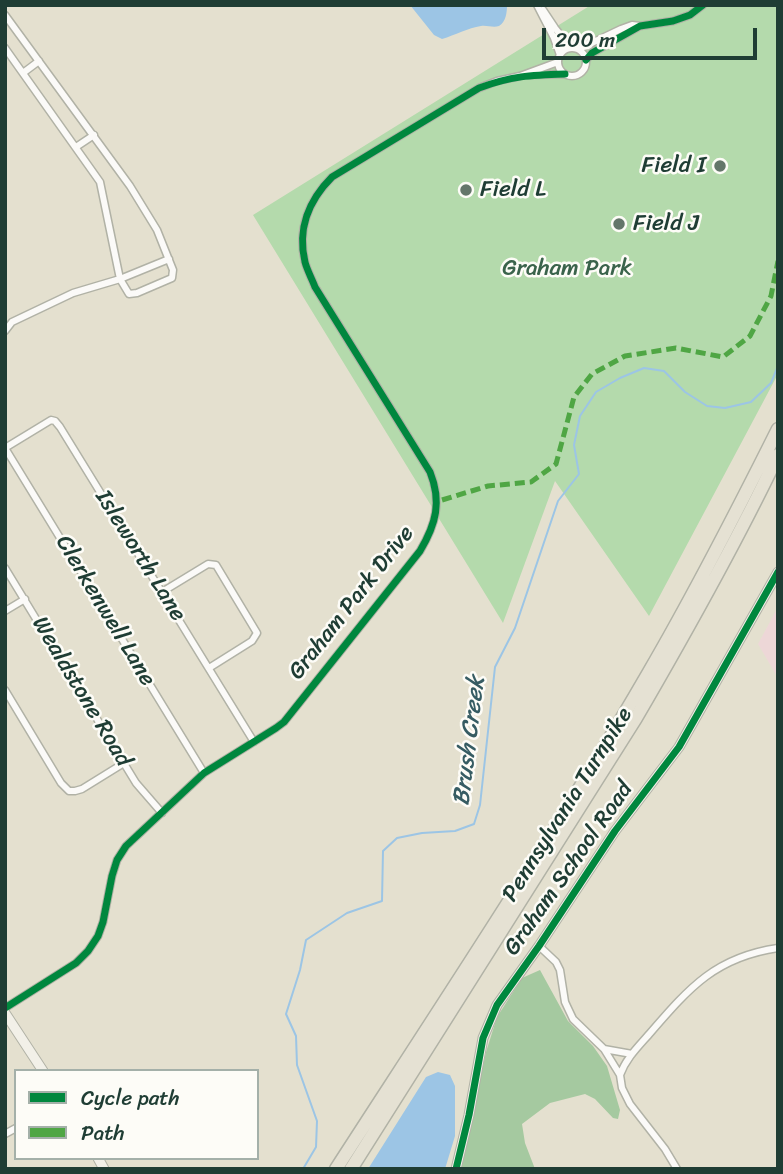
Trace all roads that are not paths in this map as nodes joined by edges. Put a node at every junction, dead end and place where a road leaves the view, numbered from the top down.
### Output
1 (538, 5) edge
2 (704, 5) edge
3 (5, 15) edge
4 (640, 26) junction
5 (5, 48) edge
6 (575, 48) junction
7 (559, 59) junction
8 (586, 60) junction
9 (39, 61) junction
10 (23, 73) junction
11 (565, 74) junction
12 (520, 76) junction
13 (93, 135) junction
14 (76, 147) junction
15 (169, 259) junction
16 (120, 279) junction
17 (9, 323) edge
18 (5, 331) edge
19 (778, 429) edge
20 (5, 448) edge
21 (778, 455) edge
22 (5, 568) edge
23 (778, 572) edge
24 (162, 592) junction
25 (25, 599) junction
26 (5, 611) edge
27 (209, 668) junction
28 (5, 690) edge
29 (254, 742) junction
30 (124, 763) junction
31 (204, 773) junction
32 (162, 813) junction
33 (539, 946) junction
34 (778, 948) edge
35 (5, 1010) edge
36 (604, 1049) junction
37 (632, 1054) junction
38 (42, 1069) edge
39 (620, 1076) junction
40 (336, 1169) edge
41 (351, 1169) edge
42 (456, 1169) edge
43 (677, 1169) edge

1 - 6 street
1 - 7 street
2 - 4 street, Graham Park Drive
3 - 9 street
4 - 6 street, Graham Park Drive
4 - 8 street, Graham Park Drive
5 - 10 street
6 - 7 street, Graham Park Drive
6 - 8 street
7 - 11 street
7 - 12 street, Graham Park Drive
8 - 11 street, Graham Park Drive
9 - 10 street
9 - 13 street
10 - 14 street
11 - 12 street, Graham Park Drive
12 - 29 street, Graham Park Drive
13 - 14 street
13 - 15 street
14 - 16 street
15 - 16 street
15 - 16 street
16 - 17 street
17 - 18 street
19 - 40 highway, Pennsylvania Turnpike
20 - 24 street, Isleworth Lane
20 - 31 street, Clerkenwell Lane
21 - 41 highway, Pennsylvania Turnpike
22 - 25 street, Wealdstone Road
23 - 33 street, Graham School Road
24 - 27 street, Isleworth Lane
24 - 27 street
25 - 26 street
25 - 30 street, Wealdstone Road
27 - 29 street, Isleworth Lane
28 - 30 street
29 - 31 street, Graham Park Drive
30 - 32 street, Wealdstone Road
31 - 32 street, Graham Park Drive
32 - 35 street, Graham Park Drive
33 - 36 street
33 - 42 street, Graham School Road
34 - 37 street
35 - 38 street
36 - 37 street
36 - 39 street
37 - 39 street
39 - 43 street

